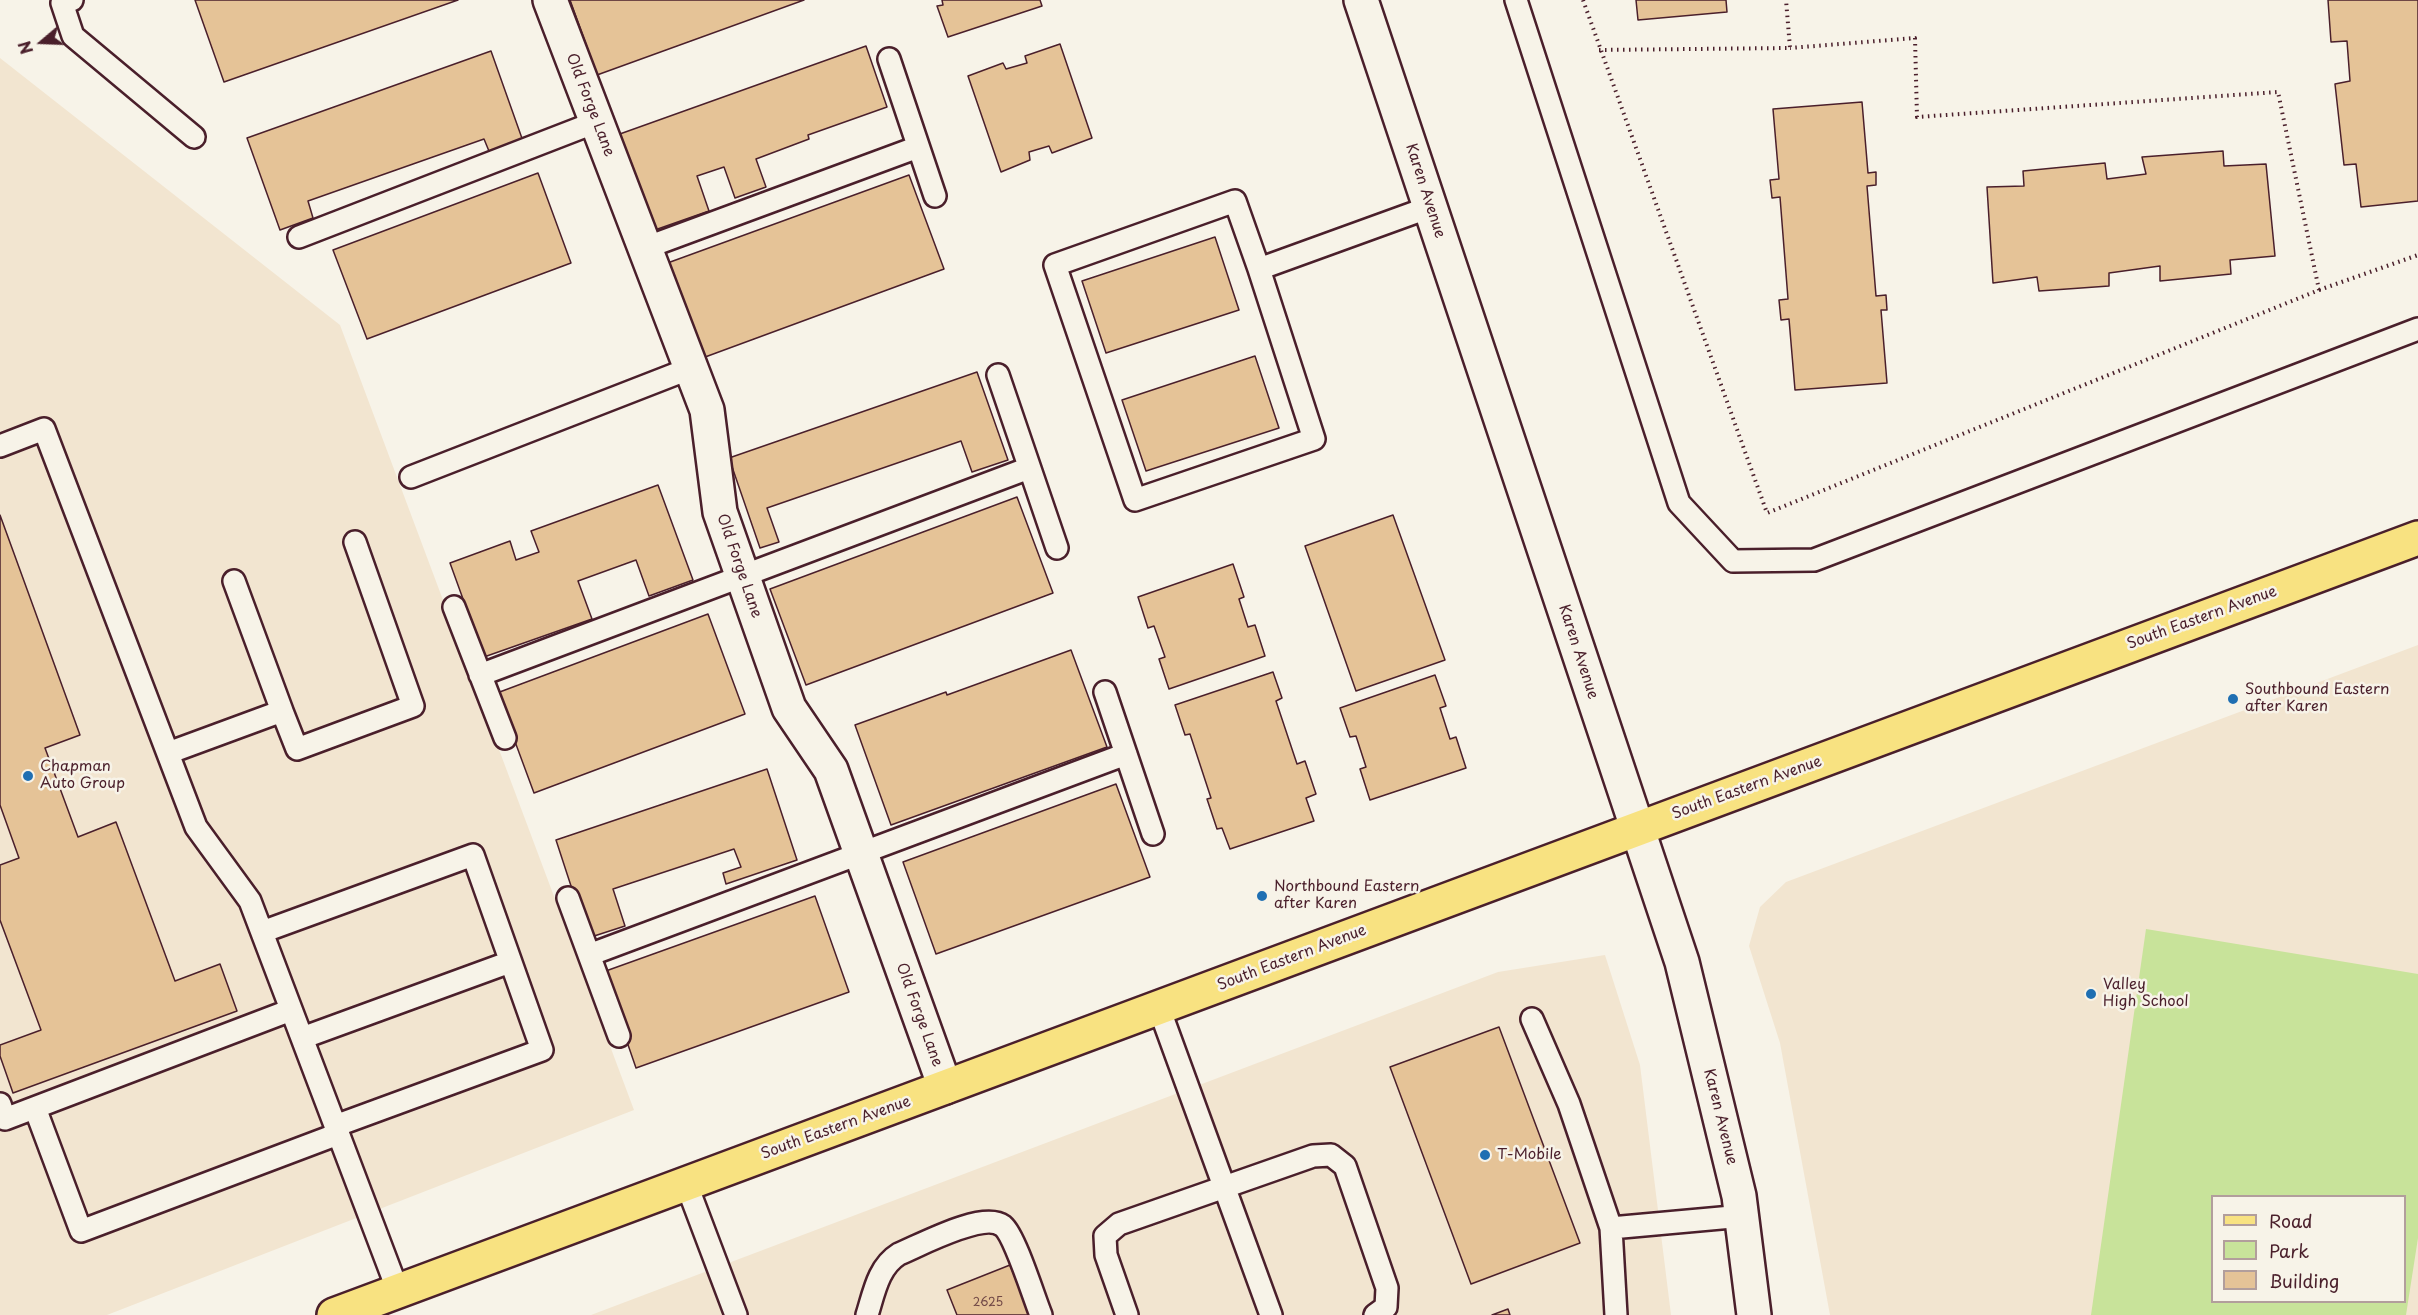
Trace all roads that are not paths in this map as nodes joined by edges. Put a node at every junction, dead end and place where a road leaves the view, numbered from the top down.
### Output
1 (72, 0) edge
2 (550, 0) edge
3 (1361, 0) edge
4 (1516, 0) edge
5 (889, 59) dead end
6 (596, 122) junction
7 (194, 137) dead end
8 (918, 147) junction
9 (934, 196) dead end
10 (1430, 207) junction
11 (299, 237) dead end
12 (645, 248) junction
13 (1259, 268) junction
14 (2418, 329) edge
15 (691, 368) junction
16 (998, 375) dead end
17 (0, 446) edge
18 (1029, 468) junction
19 (411, 477) dead end
20 (2418, 538) edge
21 (355, 543) dead end
22 (1057, 548) dead end
23 (742, 575) junction
24 (234, 581) dead end
25 (454, 607) dead end
26 (480, 675) junction
27 (1105, 692) dead end
28 (282, 711) junction
29 (505, 738) dead end
30 (168, 753) junction
31 (1126, 754) junction
32 (1637, 829) junction
33 (1153, 834) dead end
34 (861, 854) junction
35 (568, 898) dead end
36 (261, 932) junction
37 (590, 955) junction
38 (510, 962) junction
39 (1159, 1008) junction
40 (291, 1010) junction
41 (1532, 1019) dead end
42 (619, 1036) dead end
43 (302, 1038) junction
44 (945, 1087) junction
45 (0, 1104) edge
46 (35, 1108) junction
47 (337, 1130) junction
48 (686, 1183) junction
49 (1224, 1188) junction
50 (1743, 1216) junction
51 (1611, 1228) junction
52 (398, 1291) junction
53 (334, 1315) edge
54 (736, 1315) edge
55 (867, 1315) edge
56 (1041, 1315) edge
57 (1127, 1315) edge
58 (1271, 1315) edge
59 (1375, 1315) edge
60 (1616, 1315) edge
61 (1754, 1315) edge

1 - 7 lane
2 - 6 street, Old Forge Lane
3 - 10 street, Karen Avenue
4 - 14 lane
5 - 8 lane
6 - 11 lane
6 - 12 street, Old Forge Lane
8 - 9 lane
8 - 12 lane
10 - 13 lane
10 - 32 street, Karen Avenue
12 - 15 street, Old Forge Lane
13 - 13 lane
15 - 19 lane
15 - 23 street, Old Forge Lane
16 - 18 lane
17 - 30 lane
18 - 22 lane
18 - 23 lane
20 - 32 main road, South Eastern Avenue
21 - 28 lane
23 - 26 lane
23 - 34 street, Old Forge Lane
24 - 28 lane
25 - 26 lane
26 - 29 lane
27 - 31 lane
28 - 30 lane
30 - 36 lane
31 - 33 lane
31 - 34 lane
32 - 39 main road, South Eastern Avenue
32 - 50 street, Karen Avenue
34 - 37 lane
34 - 44 street, Old Forge Lane
35 - 37 lane
36 - 38 lane
36 - 40 lane
37 - 42 lane
38 - 43 lane
38 - 47 lane
39 - 44 main road, South Eastern Avenue
39 - 49 lane
40 - 43 lane
40 - 46 lane
41 - 51 lane
43 - 47 lane
44 - 48 main road, South Eastern Avenue
45 - 46 lane
46 - 47 lane
47 - 52 lane
48 - 52 main road, South Eastern Avenue
48 - 54 lane
49 - 57 lane
49 - 58 lane
49 - 59 lane
50 - 51 lane
50 - 61 street, Karen Avenue
51 - 60 lane
52 - 53 main road, South Eastern Avenue
55 - 56 lane

